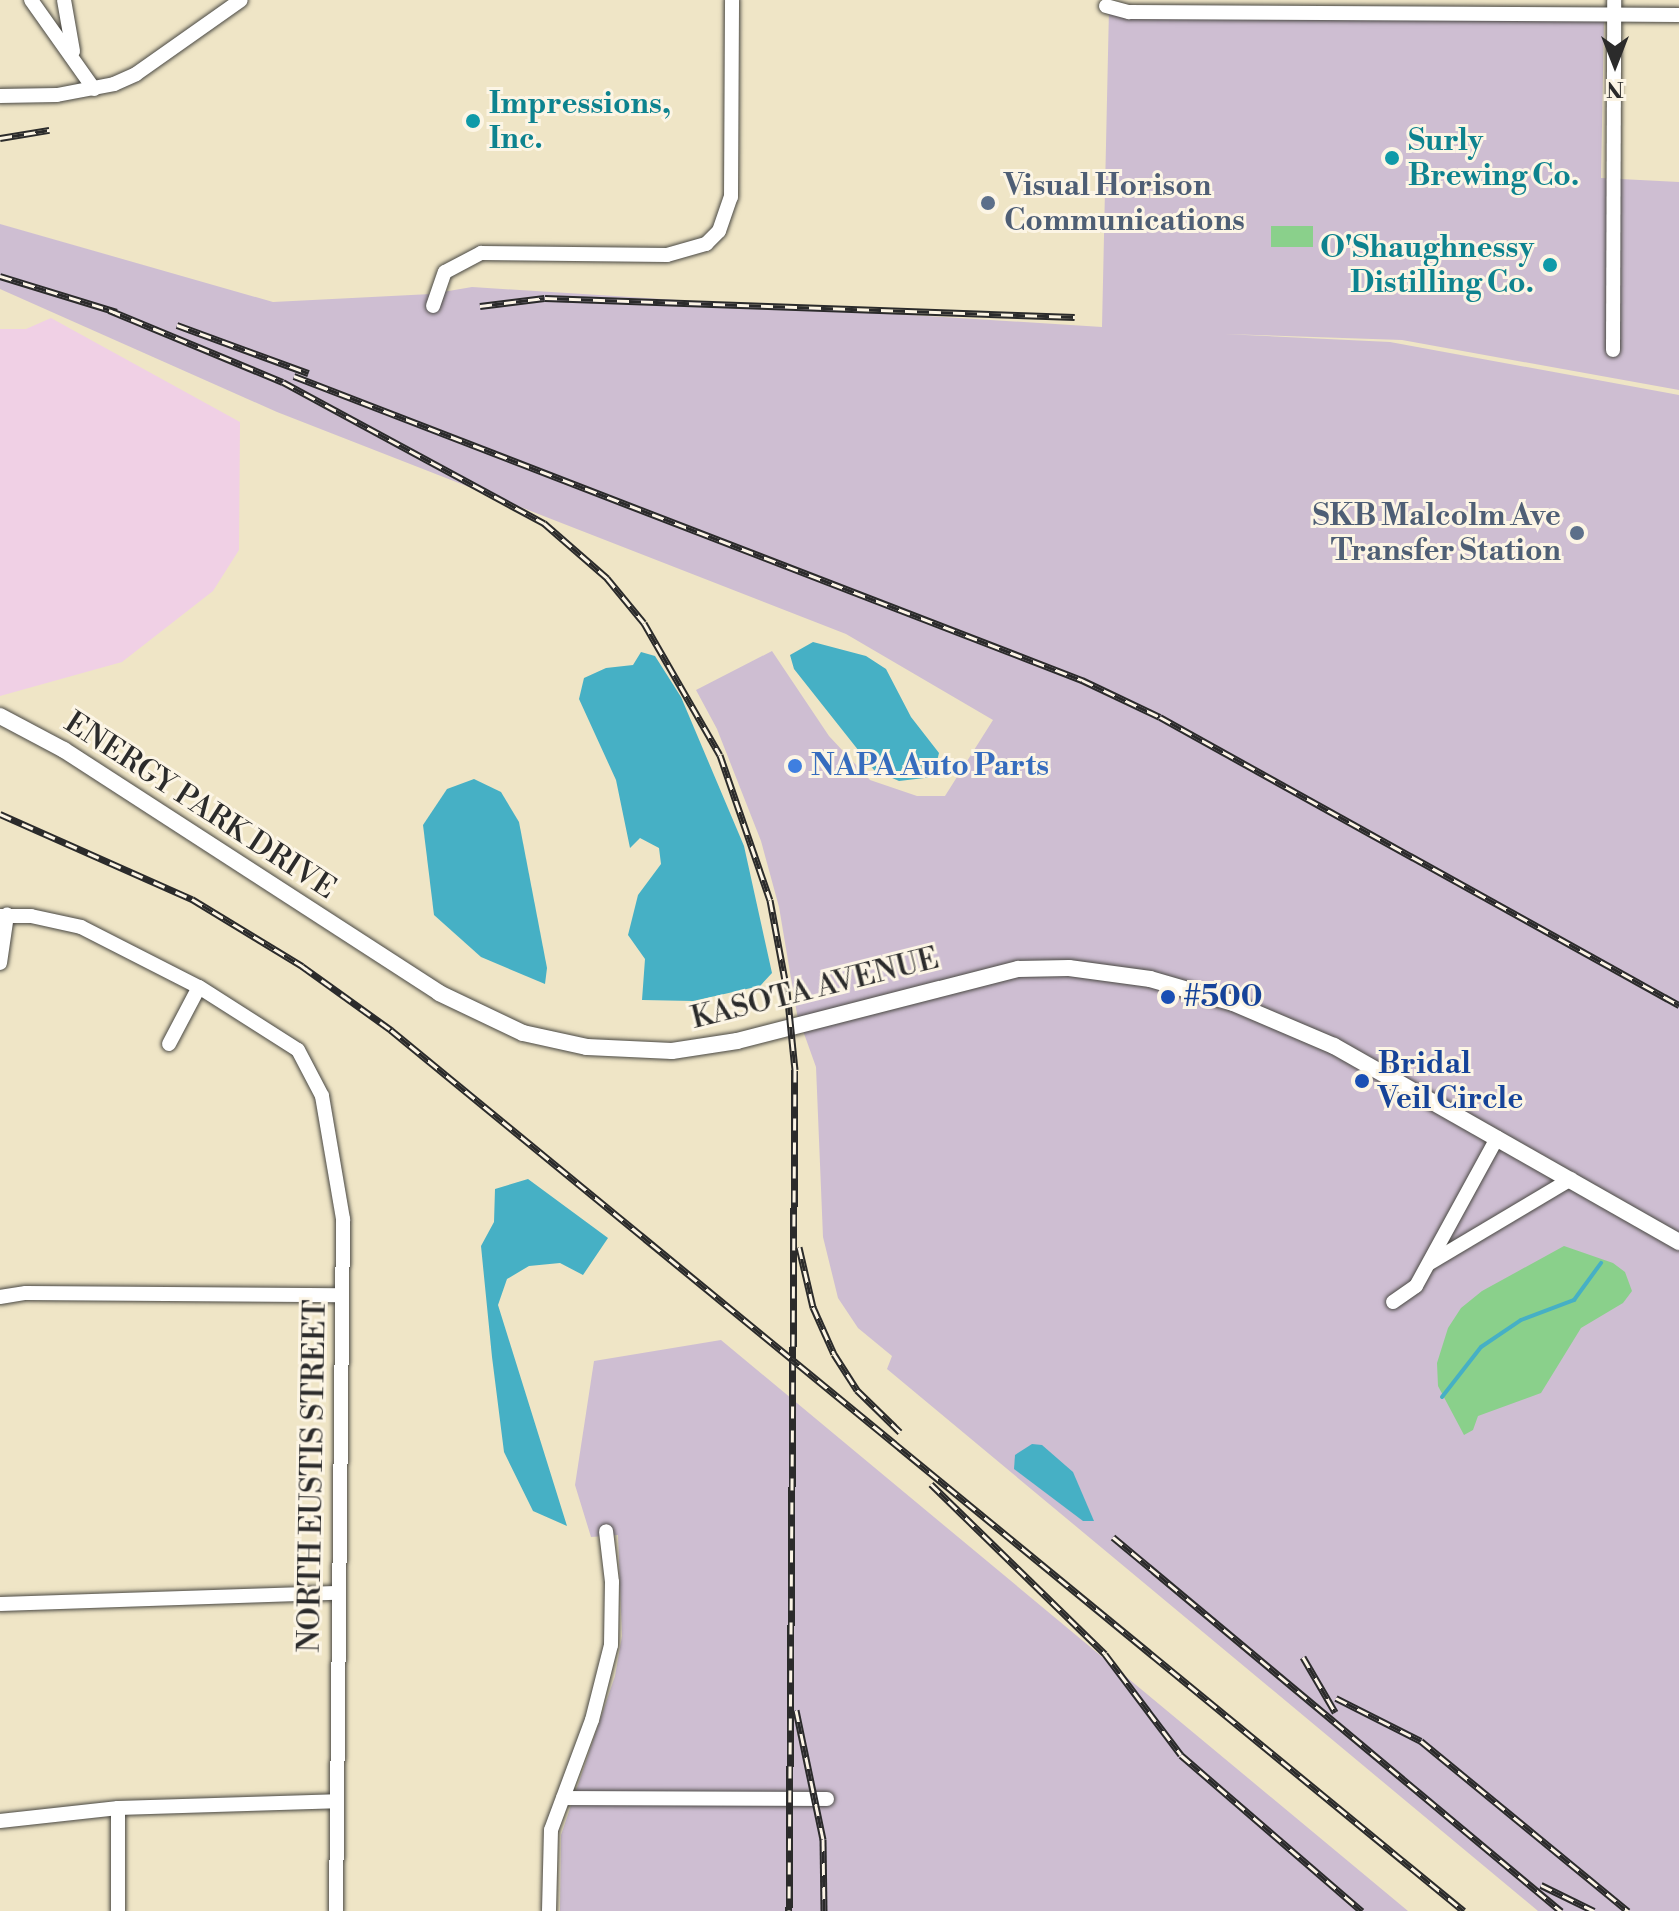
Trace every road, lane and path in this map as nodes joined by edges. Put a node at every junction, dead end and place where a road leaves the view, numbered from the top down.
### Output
1 (31, 0) edge
2 (64, 0) edge
3 (241, 0) edge
4 (732, 0) edge
5 (1106, 6) dead end
6 (1614, 7) edge
7 (1679, 15) edge
8 (75, 59) junction
9 (94, 89) junction
10 (0, 96) edge
11 (433, 306) dead end
12 (1613, 350) dead end
13 (0, 716) edge
14 (4, 916) edge
15 (368, 948) joint
16 (0, 963) edge
17 (199, 987) junction
18 (169, 1044) dead end
19 (1497, 1138) junction
20 (1571, 1179) junction
21 (1679, 1242) edge
22 (1430, 1263) junction
23 (0, 1287) edge
24 (16, 1294) junction
25 (342, 1295) junction
26 (0, 1297) edge
27 (1393, 1302) dead end
28 (606, 1531) dead end
29 (336, 1593) junction
30 (0, 1604) edge
31 (563, 1798) junction
32 (827, 1799) dead end
33 (336, 1801) junction
34 (118, 1808) junction
35 (0, 1821) edge
36 (118, 1911) edge
37 (336, 1911) edge
38 (549, 1911) edge

1 - 8 street
2 - 8 street
3 - 9 street
4 - 11 street
5 - 6 street
6 - 7 street
6 - 12 street
8 - 9 street
9 - 10 street
13 - 15 street, ENERGY PARK DRIVE
14 - 16 street
14 - 17 street
15 - 19 street, KASOTA AVENUE
17 - 18 street
17 - 25 street, NORTH EUSTIS STREET
19 - 20 street, KASOTA AVENUE
19 - 22 street
20 - 21 street, KASOTA AVENUE
20 - 22 street
22 - 27 street
23 - 24 street
24 - 25 street
24 - 26 street
25 - 29 street, NORTH EUSTIS STREET
28 - 31 street
29 - 30 street
29 - 33 street, NORTH EUSTIS STREET
31 - 32 street
31 - 38 street
33 - 34 street
33 - 37 street, NORTH EUSTIS STREET
34 - 35 street
34 - 36 street

